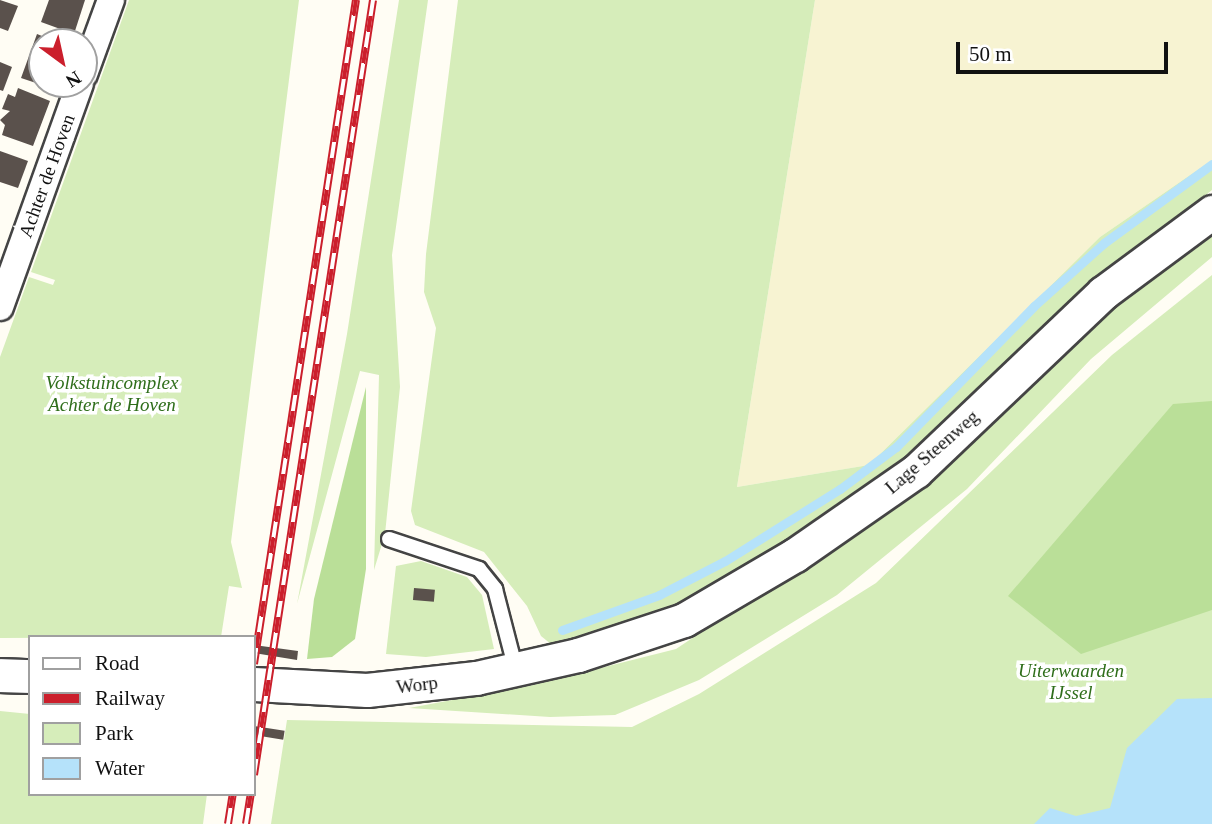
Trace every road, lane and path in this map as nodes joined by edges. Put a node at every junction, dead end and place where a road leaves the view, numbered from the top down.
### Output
1 (111, 0) edge
2 (98, 36) edge
3 (75, 98) edge
4 (1212, 212) edge
5 (0, 307) edge
6 (389, 539) dead end
7 (578, 655) joint
8 (516, 670) junction
9 (0, 674) edge
10 (28, 676) edge
11 (256, 684) edge

1 - 2 street
3 - 5 street, Achter de Hoven
4 - 7 street, Lage Steenweg
6 - 8 lane
7 - 8 street, Worp
8 - 11 street, Worp
9 - 10 street

